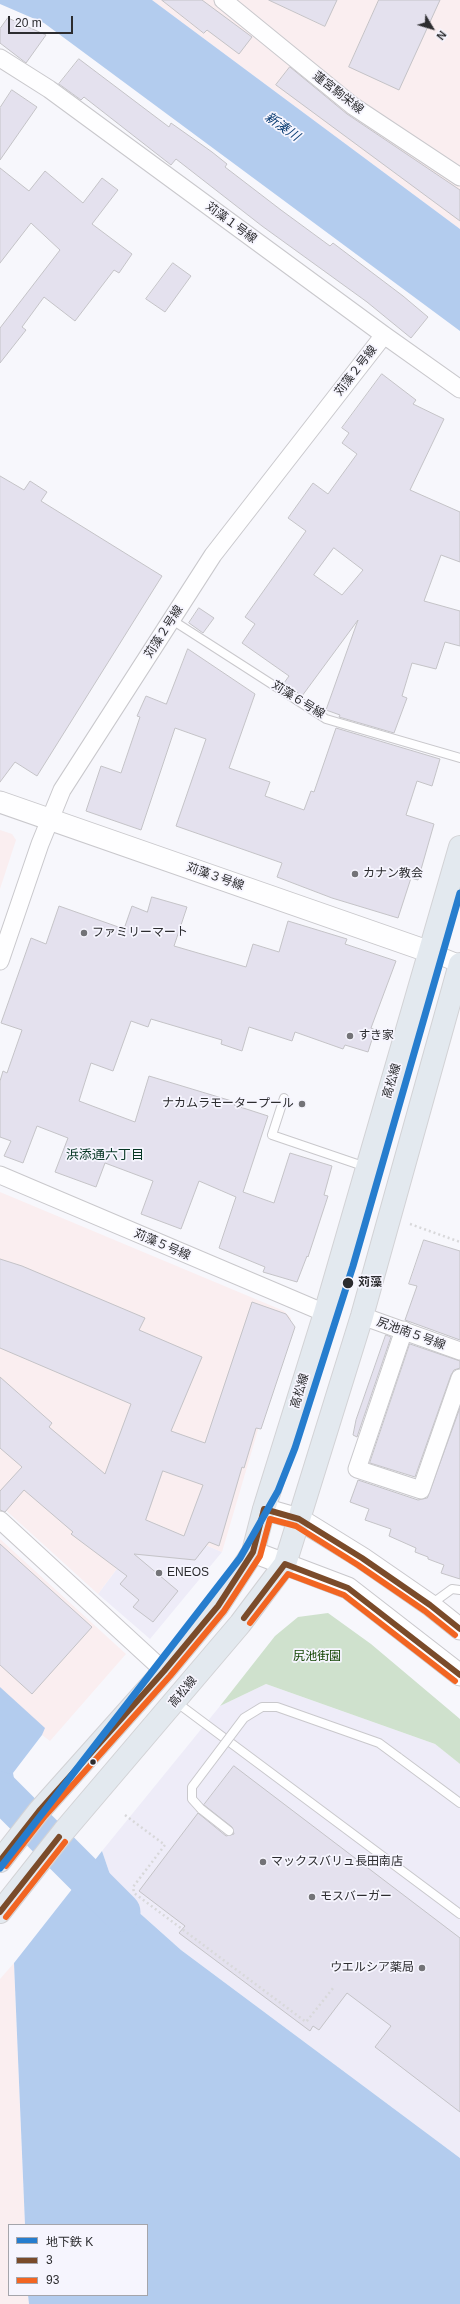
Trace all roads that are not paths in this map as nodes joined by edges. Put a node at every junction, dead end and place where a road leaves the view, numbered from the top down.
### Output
1 (223, 0) edge
2 (0, 58) edge
3 (460, 177) edge
4 (384, 335) junction
5 (460, 389) edge
6 (172, 620) junction
7 (460, 758) edge
8 (0, 802) edge
9 (49, 819) junction
10 (460, 847) edge
11 (430, 952) junction
12 (0, 961) edge
13 (460, 964) edge
14 (284, 1098) dead end
15 (367, 1167) junction
16 (0, 1175) edge
17 (325, 1313) junction
18 (362, 1316) junction
19 (404, 1330) junction
20 (460, 1351) edge
21 (460, 1378) edge
22 (264, 1509) junction
23 (299, 1519) junction
24 (0, 1520) edge
25 (254, 1552) junction
26 (285, 1564) junction
27 (460, 1590) edge
28 (430, 1605) junction
29 (460, 1629) edge
30 (164, 1670) junction
31 (460, 1675) edge
32 (175, 1701) junction
33 (460, 1803) edge
34 (229, 1831) dead end
35 (0, 1860) edge
36 (0, 1912) edge
37 (460, 1914) edge

1 - 3 street, 蓮宮駒栄線
2 - 4 street, 苅藻１号線
4 - 5 street, 苅藻１号線
4 - 6 street, 苅藻２号線
6 - 7 lane, 苅藻６号線
6 - 9 street, 苅藻２号線
8 - 9 street, 苅藻３号線
9 - 11 street, 苅藻３号線
9 - 12 street, 苅藻２号線
10 - 11 main road, 高松線
11 - 13 street
11 - 15 main road, 高松線
13 - 18 main road, 高松線
14 - 15 lane
15 - 17 main road, 高松線
16 - 17 street, 苅藻５号線
17 - 22 main road, 高松線
18 - 19 street, 尻池南５号線
18 - 23 main road, 高松線
19 - 20 street, 尻池南５号線
19 - 21 street
22 - 23 street
22 - 25 main road, 高松線
23 - 26 main road, 高松線
23 - 28 street
24 - 30 street
25 - 26 street
25 - 30 main road, 高松線
26 - 31 street
26 - 32 main road, 高松線
27 - 28 lane
28 - 29 street
30 - 35 main road, 高松線
32 - 36 main road, 高松線
32 - 37 lane
33 - 34 lane, bridge

